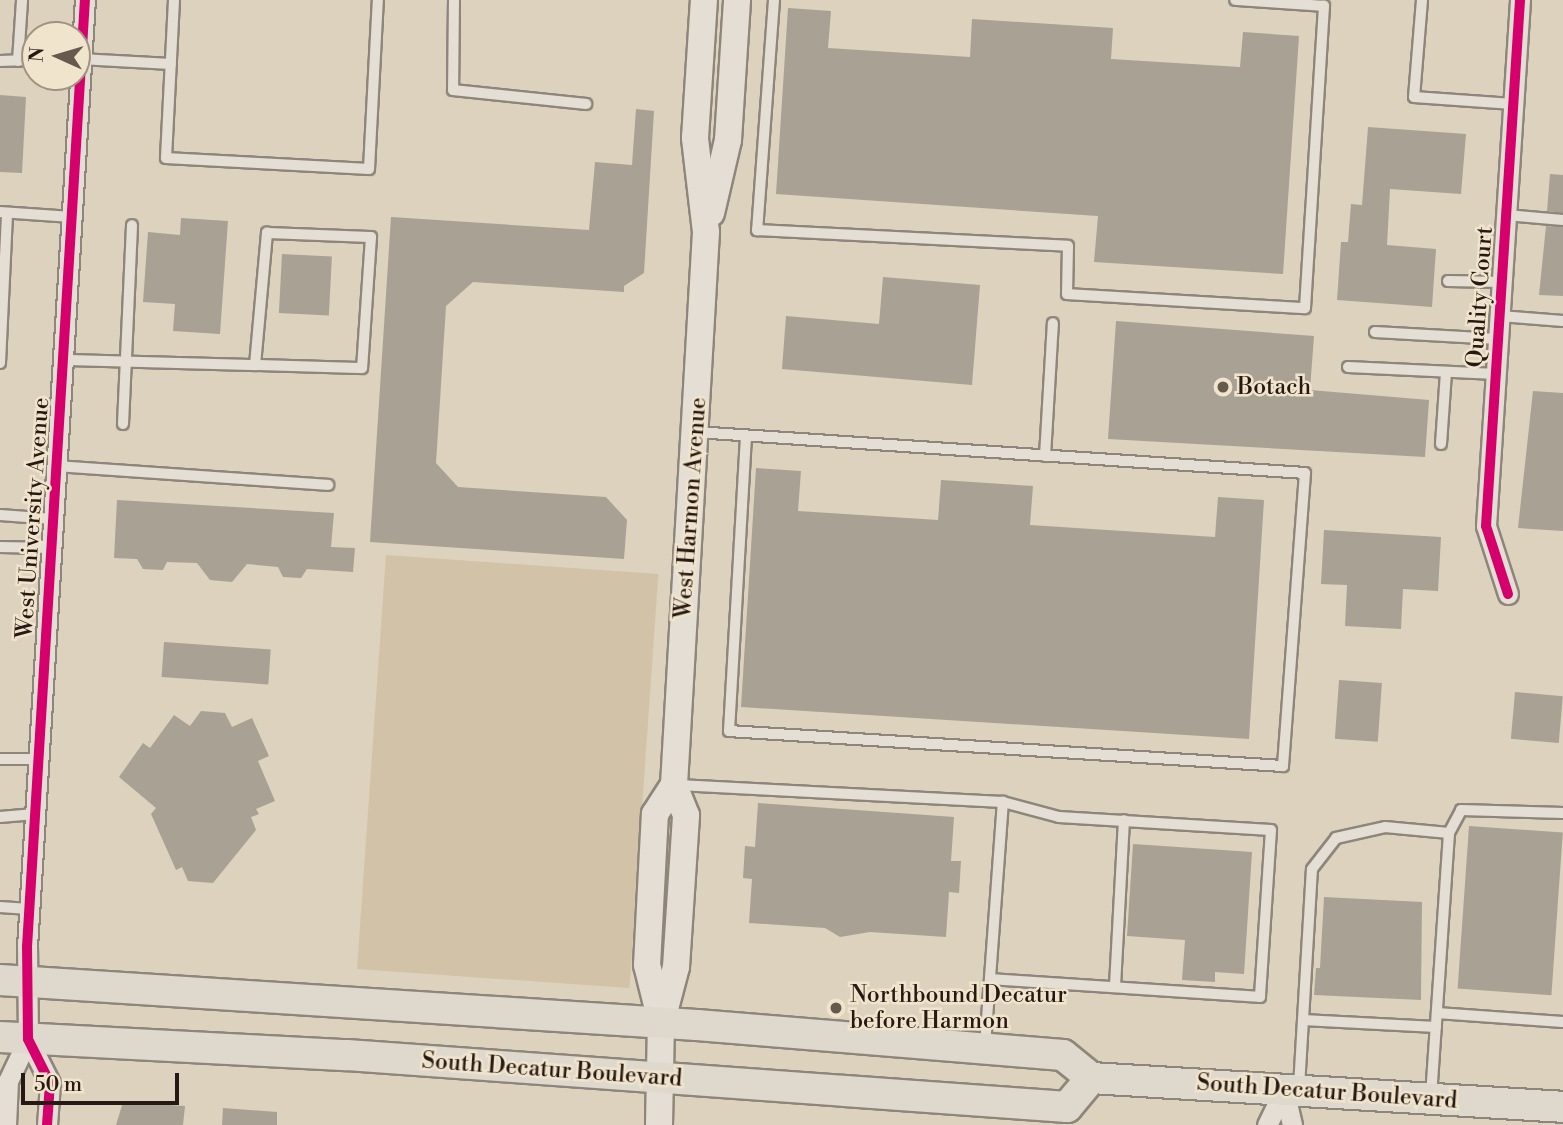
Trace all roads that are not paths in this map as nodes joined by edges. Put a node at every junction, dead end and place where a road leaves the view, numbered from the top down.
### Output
1 (22, 0) edge
2 (85, 0) edge
3 (174, 0) edge
4 (378, 0) edge
5 (454, 0) edge
6 (704, 0) edge
7 (737, 0) edge
8 (774, 0) edge
9 (1236, 0) edge
10 (1422, 0) edge
11 (1520, 0) edge
12 (83, 21) edge
13 (91, 60) edge
14 (0, 61) edge
15 (18, 61) junction
16 (21, 61) edge
17 (171, 64) junction
18 (78, 91) edge
19 (586, 103) dead end
20 (1513, 104) junction
21 (4, 212) edge
22 (1506, 215) junction
23 (72, 217) junction
24 (1563, 220) edge
25 (132, 225) dead end
26 (706, 232) junction
27 (1448, 281) dead end
28 (1502, 282) junction
29 (1500, 316) junction
30 (1563, 321) edge
31 (1052, 323) dead end
32 (1376, 331) dead end
33 (1498, 339) junction
34 (64, 360) junction
35 (129, 361) junction
36 (0, 363) edge
37 (255, 365) junction
38 (1348, 367) dead end
39 (1446, 372) junction
40 (1496, 374) junction
41 (123, 424) dead end
42 (695, 432) junction
43 (746, 436) junction
44 (1441, 444) dead end
45 (1045, 456) junction
46 (57, 466) junction
47 (328, 485) dead end
48 (0, 515) edge
49 (54, 519) junction
50 (0, 547) edge
51 (52, 548) junction
52 (1508, 594) dead end
53 (0, 759) edge
54 (38, 759) junction
55 (674, 785) junction
56 (1003, 802) junction
57 (1563, 813) edge
58 (35, 814) junction
59 (0, 817) edge
60 (1124, 820) junction
61 (1449, 833) junction
62 (0, 907) edge
63 (29, 909) junction
64 (990, 979) junction
65 (14, 981) edge
66 (1115, 986) junction
67 (1437, 1013) junction
68 (1303, 1020) junction
69 (1563, 1021) edge
70 (662, 1024) junction
71 (1436, 1027) junction
72 (14, 1038) edge
73 (985, 1049) junction
74 (658, 1077) junction
75 (1091, 1078) junction
76 (1292, 1090) junction
77 (1431, 1099) junction
78 (1563, 1107) edge
79 (6, 1125) edge
80 (47, 1125) edge
81 (659, 1125) edge
82 (1267, 1125) edge
83 (1292, 1125) edge

1 - 15 lane
2 - 12 street, West University Avenue
3 - 17 lane
4 - 17 lane
5 - 19 lane
6 - 26 main road, West Harmon Avenue
7 - 26 main road, West Harmon Avenue
8 - 9 lane
10 - 20 lane
11 - 20 street, Quality Court
13 - 17 lane
14 - 15 lane
15 - 16 lane
18 - 23 street, West University Avenue
20 - 22 street, Quality Court
21 - 23 lane
21 - 36 lane
22 - 24 lane
22 - 28 street, Quality Court
23 - 34 street, West University Avenue
25 - 35 lane
26 - 42 main road, West Harmon Avenue
27 - 28 lane
28 - 29 street, Quality Court
29 - 30 lane
29 - 33 street, Quality Court
31 - 45 lane
32 - 33 lane
33 - 40 street, Quality Court
34 - 35 lane
34 - 46 street, West University Avenue
35 - 37 lane
35 - 41 lane
37 - 37 lane
38 - 39 lane
39 - 40 lane
39 - 44 lane
40 - 52 street, Quality Court
42 - 43 lane
42 - 55 main road, West Harmon Avenue
43 - 45 lane
43 - 45 lane
46 - 47 lane
46 - 49 street, West University Avenue
48 - 49 lane
49 - 51 street, West University Avenue
50 - 51 lane
51 - 54 street, West University Avenue
53 - 54 lane
54 - 58 street, West University Avenue
55 - 56 lane
55 - 70 main road, West Harmon Avenue
56 - 60 lane
56 - 64 lane
57 - 61 lane
58 - 59 lane
58 - 63 street, West University Avenue
60 - 66 lane
60 - 66 lane
61 - 67 lane
61 - 68 lane
62 - 63 lane
63 - 65 street, West University Avenue
64 - 66 lane
64 - 73 lane
65 - 70 main road
65 - 72 street, West University Avenue
67 - 69 lane
67 - 71 lane
68 - 71 lane
68 - 76 lane
70 - 73 main road
70 - 74 main road, West Harmon Avenue
71 - 77 lane
72 - 74 main road, South Decatur Boulevard
72 - 79 street
72 - 80 street
73 - 75 main road
74 - 75 main road, South Decatur Boulevard
74 - 81 main road, West Harmon Avenue
75 - 76 main road, South Decatur Boulevard
76 - 77 main road, South Decatur Boulevard
76 - 82 street
76 - 83 street
77 - 78 main road, South Decatur Boulevard

